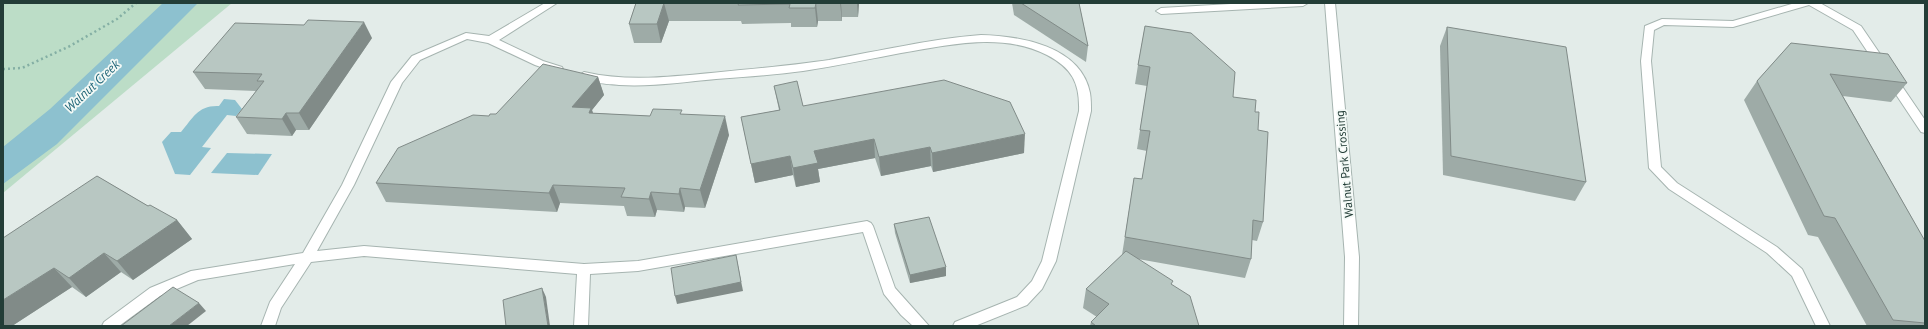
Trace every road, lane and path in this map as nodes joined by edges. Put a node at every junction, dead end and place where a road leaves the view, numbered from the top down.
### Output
1 (136, 3) edge
2 (552, 3) edge
3 (1303, 3) edge
4 (1330, 3) edge
5 (1806, 3) edge
6 (1814, 3) edge
7 (1161, 11) dead end
8 (491, 40) junction
9 (3, 69) edge
10 (1925, 129) edge
11 (307, 256) junction
12 (584, 269) junction
13 (109, 326) edge
14 (268, 326) edge
15 (581, 326) edge
16 (922, 326) edge
17 (960, 326) edge
18 (1351, 326) edge
19 (1823, 326) edge

1 - 9 path
2 - 8 street
3 - 7 street
4 - 18 street, Walnut Park Crossing
5 - 19 street
6 - 10 street
8 - 11 street
8 - 17 street
11 - 12 street
11 - 13 street
11 - 14 street
12 - 15 street
12 - 16 street

